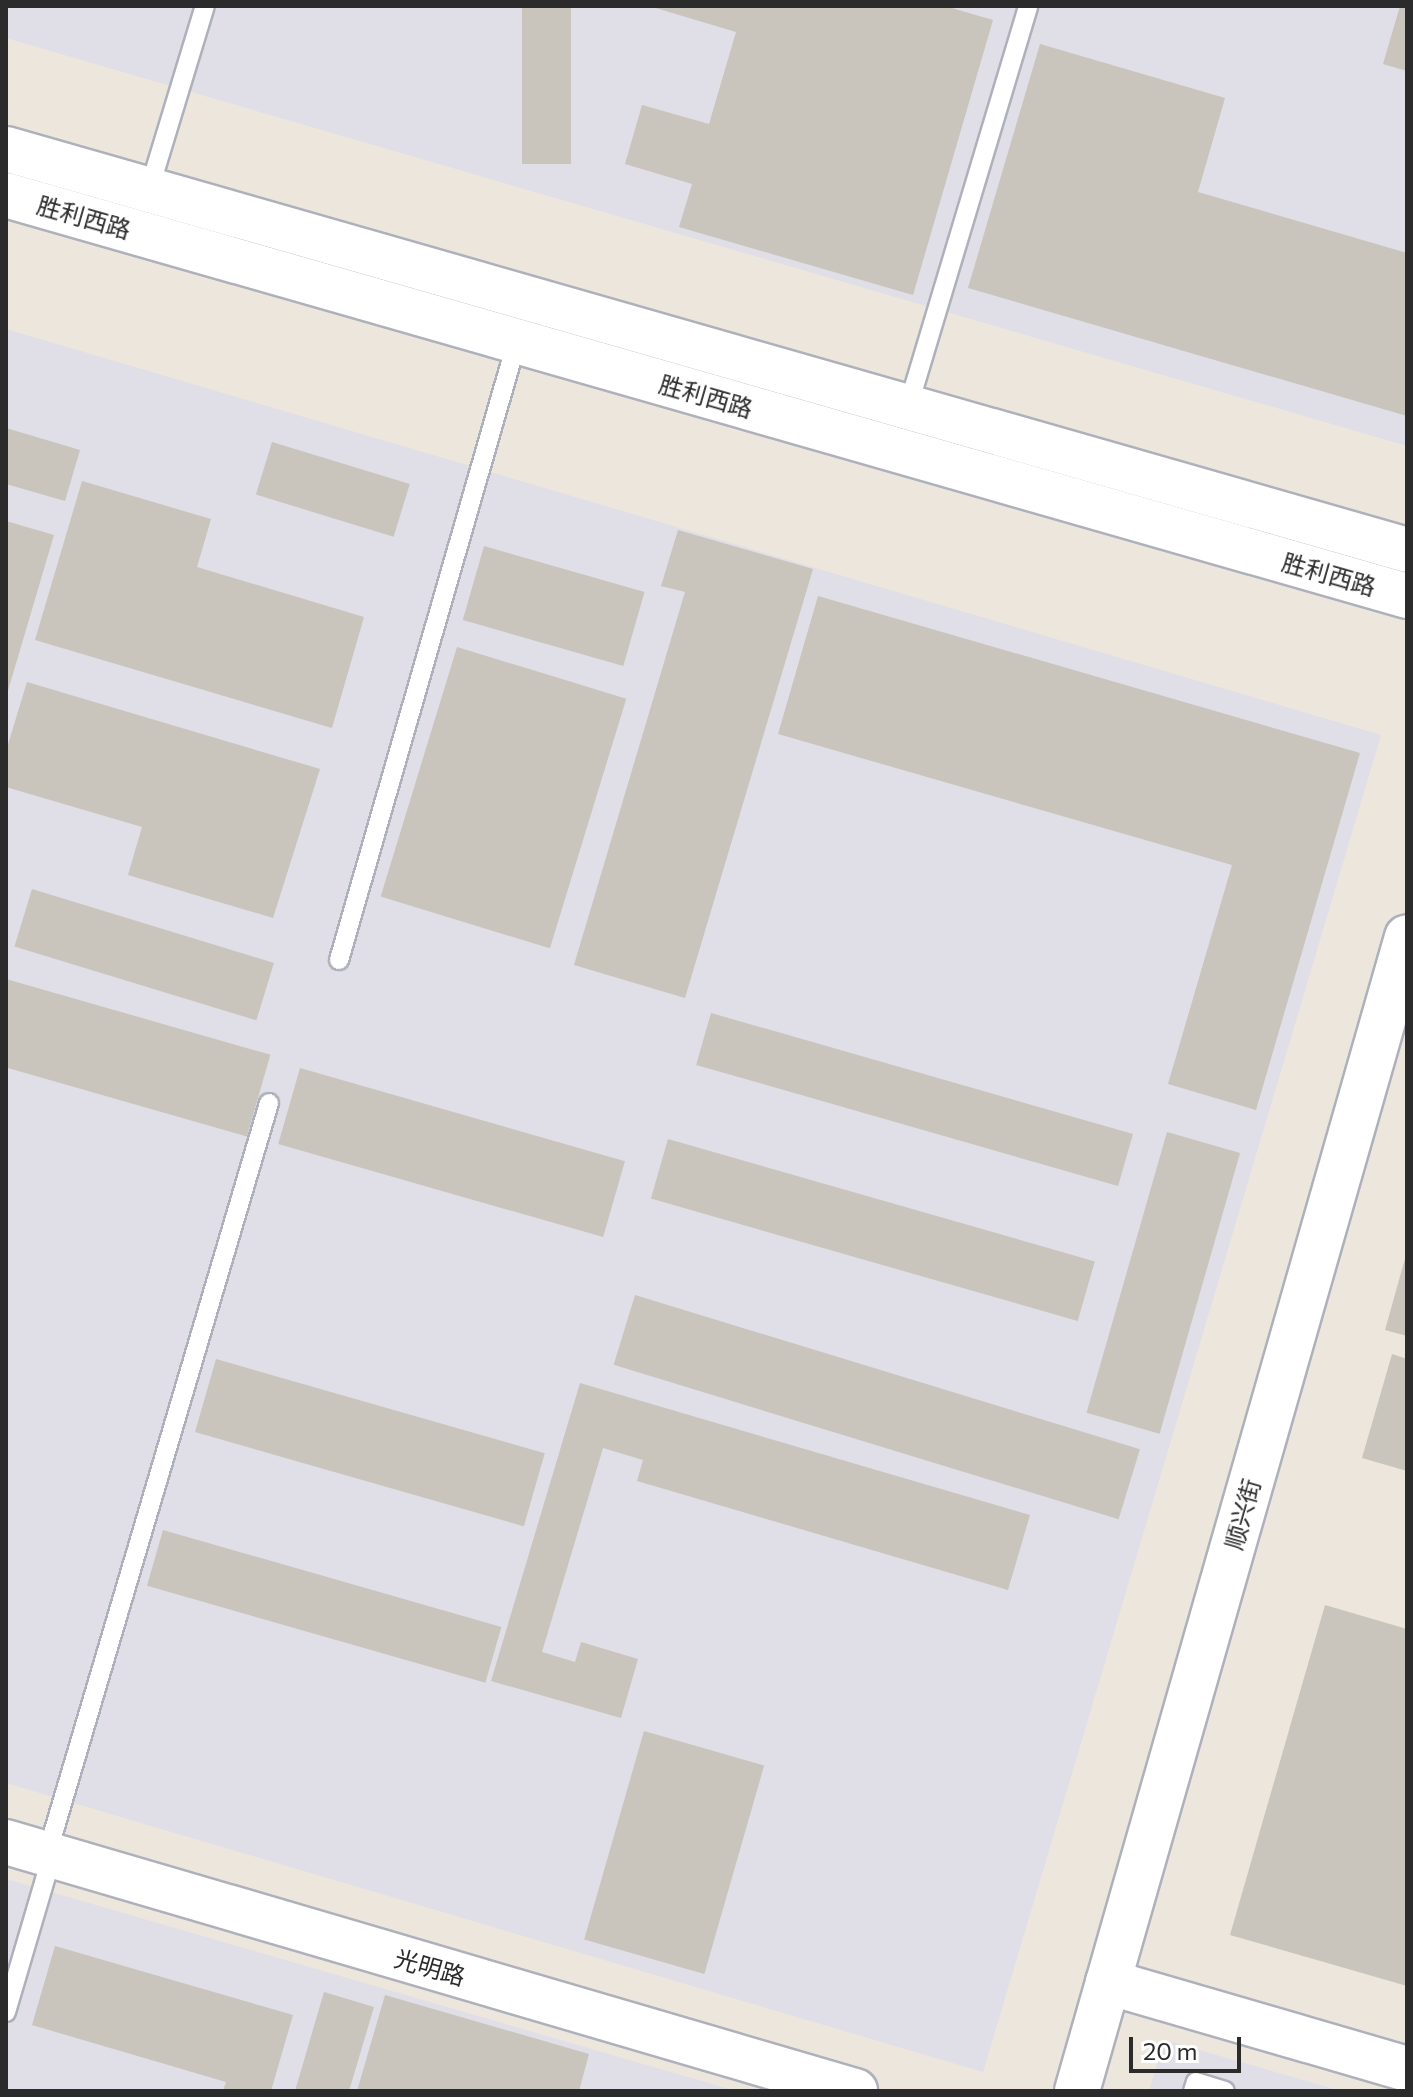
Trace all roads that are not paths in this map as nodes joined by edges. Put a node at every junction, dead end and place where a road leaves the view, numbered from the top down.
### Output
1 (205, 6) edge
2 (1028, 6) edge
3 (6, 149) edge
4 (149, 190) junction
5 (6, 195) edge
6 (517, 341) junction
7 (908, 407) junction
8 (1407, 550) edge
9 (1407, 596) edge
10 (1407, 937) edge
11 (339, 960) dead end
12 (269, 1103) dead end
13 (6, 1842) edge
14 (49, 1855) junction
15 (1108, 1982) junction
16 (6, 2012) edge
17 (1407, 2069) edge
18 (855, 2091) edge
19 (1077, 2091) edge
20 (1193, 2091) edge
21 (1225, 2091) edge

1 - 4 lane
2 - 7 lane
3 - 4 main road, 胜利西路
4 - 7 main road, 胜利西路
5 - 6 main road, 胜利西路
6 - 9 main road, 胜利西路
6 - 11 lane
7 - 8 main road, 胜利西路
10 - 15 main road, 顺兴街
12 - 14 lane
13 - 14 main road, 光明路
14 - 16 lane
14 - 18 main road, 光明路
15 - 17 main road
15 - 19 main road, 顺兴街
20 - 21 lane

